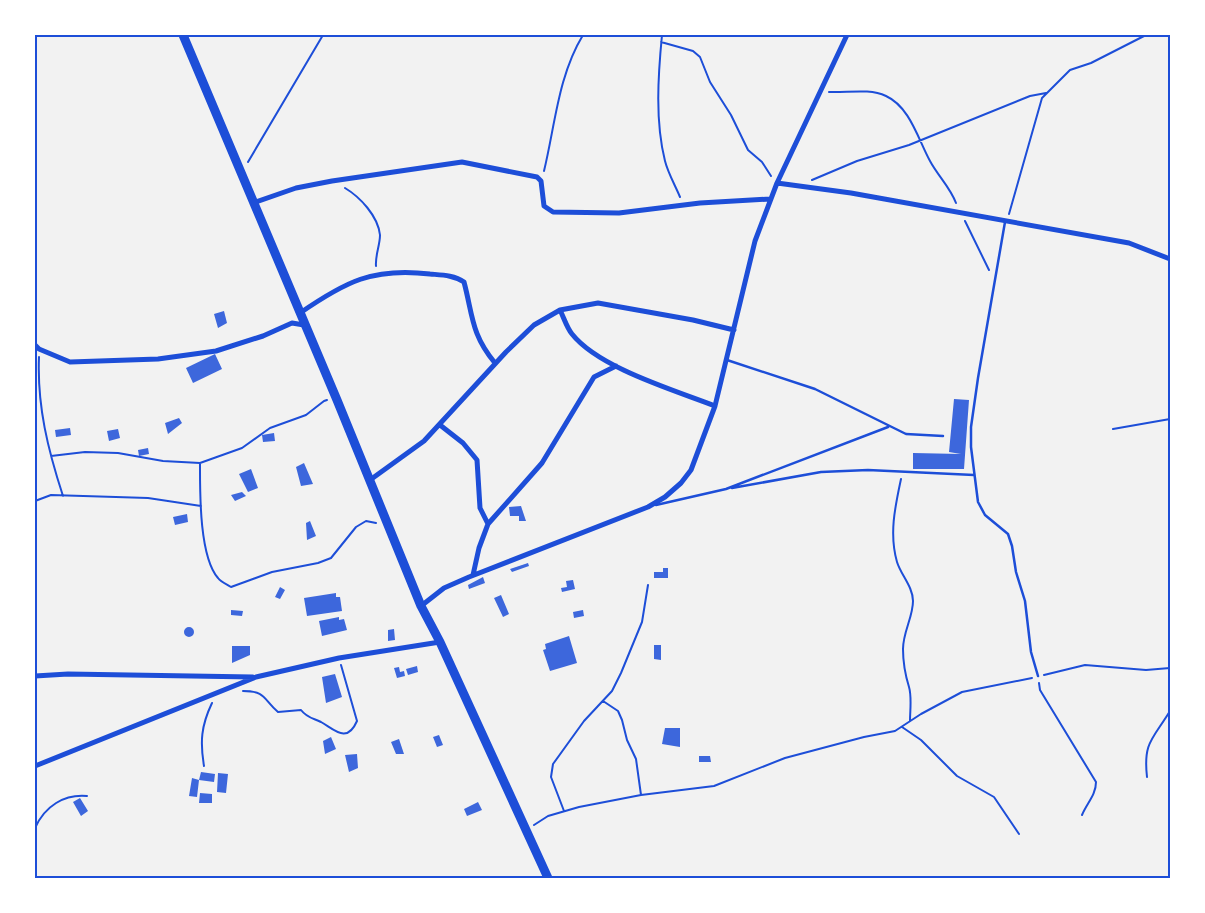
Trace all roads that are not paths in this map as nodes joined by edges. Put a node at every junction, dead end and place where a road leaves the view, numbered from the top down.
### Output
1 (183, 35) edge
2 (847, 35) edge
3 (777, 183) junction
4 (770, 199) junction
5 (253, 203) junction
6 (1005, 222) junction
7 (1170, 259) edge
8 (560, 310) junction
9 (299, 313) junction
10 (304, 325) junction
11 (734, 330) junction
12 (35, 344) edge
13 (727, 360) junction
14 (495, 363) junction
15 (616, 366) junction
16 (715, 406) junction
17 (440, 425) junction
18 (888, 426) junction
19 (943, 436) dead end
20 (974, 475) junction
21 (369, 481) junction
22 (726, 489) junction
23 (648, 507) junction
24 (488, 524) junction
25 (473, 575) junction
26 (421, 606) junction
27 (440, 642) junction
28 (35, 676) edge
29 (1038, 676) road end
30 (256, 677) junction
31 (35, 766) edge
32 (548, 878) edge

1 - 5 highway
2 - 3 street
3 - 4 street
3 - 6 street
4 - 5 street
4 - 11 street
5 - 9 highway
6 - 7 street
6 - 20 lane
8 - 11 street
8 - 14 street
8 - 15 street
9 - 10 highway
9 - 14 street
10 - 12 street
10 - 21 highway
11 - 13 street
13 - 16 street
13 - 18 lane
14 - 17 street
15 - 16 street
15 - 24 street
16 - 23 street
17 - 21 street
17 - 24 street
18 - 19 lane
18 - 22 lane
20 - 22 lane
20 - 29 lane
21 - 26 highway
22 - 23 lane
23 - 25 street
24 - 25 street
25 - 26 street
26 - 27 highway
27 - 30 street
27 - 32 highway
28 - 30 street
30 - 31 street

